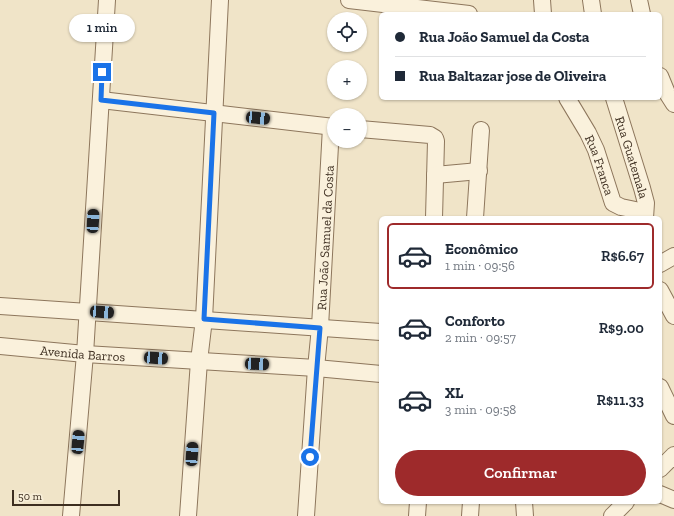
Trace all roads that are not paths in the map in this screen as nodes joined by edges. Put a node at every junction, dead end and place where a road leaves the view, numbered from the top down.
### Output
1 (107, 0) edge
2 (220, 0) edge
3 (350, 0) edge
4 (542, 0) edge
5 (591, 0) edge
6 (639, 0) edge
7 (452, 12) edge
8 (543, 12) edge
9 (593, 12) edge
10 (642, 12) edge
11 (662, 81) edge
12 (101, 100) junction
13 (568, 100) edge
14 (615, 100) edge
15 (674, 104) edge
16 (214, 113) junction
17 (327, 126) edge
18 (367, 130) edge
19 (481, 130) dead end
20 (332, 148) edge
21 (479, 171) junction
22 (435, 175) junction
23 (645, 215) edge
24 (434, 216) edge
25 (475, 216) edge
26 (674, 256) edge
27 (662, 263) edge
28 (662, 294) edge
29 (0, 306) edge
30 (88, 312) junction
31 (674, 316) edge
32 (204, 319) junction
33 (320, 328) junction
34 (379, 332) edge
35 (0, 346) edge
36 (85, 354) junction
37 (199, 361) junction
38 (316, 368) junction
39 (379, 374) edge
40 (662, 391) edge
41 (674, 416) edge
42 (674, 455) edge
43 (662, 467) edge
44 (662, 495) edge
45 (674, 500) edge
46 (418, 504) edge
47 (471, 504) edge
48 (524, 504) edge
49 (624, 504) edge
50 (71, 516) edge
51 (188, 516) edge
52 (306, 516) edge
53 (417, 516) edge
54 (470, 516) edge
55 (525, 516) edge
56 (612, 516) edge

1 - 12 street
2 - 16 street
3 - 7 street
4 - 8 street
5 - 9 street
6 - 10 street
11 - 15 street
12 - 16 street
12 - 30 street
13 - 23 street, Rua Franca
14 - 23 street, Rua Guatemala
16 - 17 street
16 - 32 street
18 - 22 street
19 - 21 street
20 - 33 street, Rua João Samuel da Costa
21 - 22 street
21 - 25 street
22 - 24 street
26 - 27 street
28 - 31 street
29 - 30 street
30 - 32 street
30 - 36 street
32 - 33 street
32 - 37 street
33 - 34 street
33 - 38 street, Rua João Samuel da Costa
35 - 36 street, Avenida Barros
36 - 37 street, Avenida Barros
36 - 50 street
37 - 38 street, Avenida Barros
37 - 51 street
38 - 39 street, Avenida Barros
38 - 52 street, Rua João Samuel da Costa
40 - 41 street
42 - 43 street
44 - 45 street
46 - 53 street
47 - 54 street
48 - 55 street
49 - 56 street

